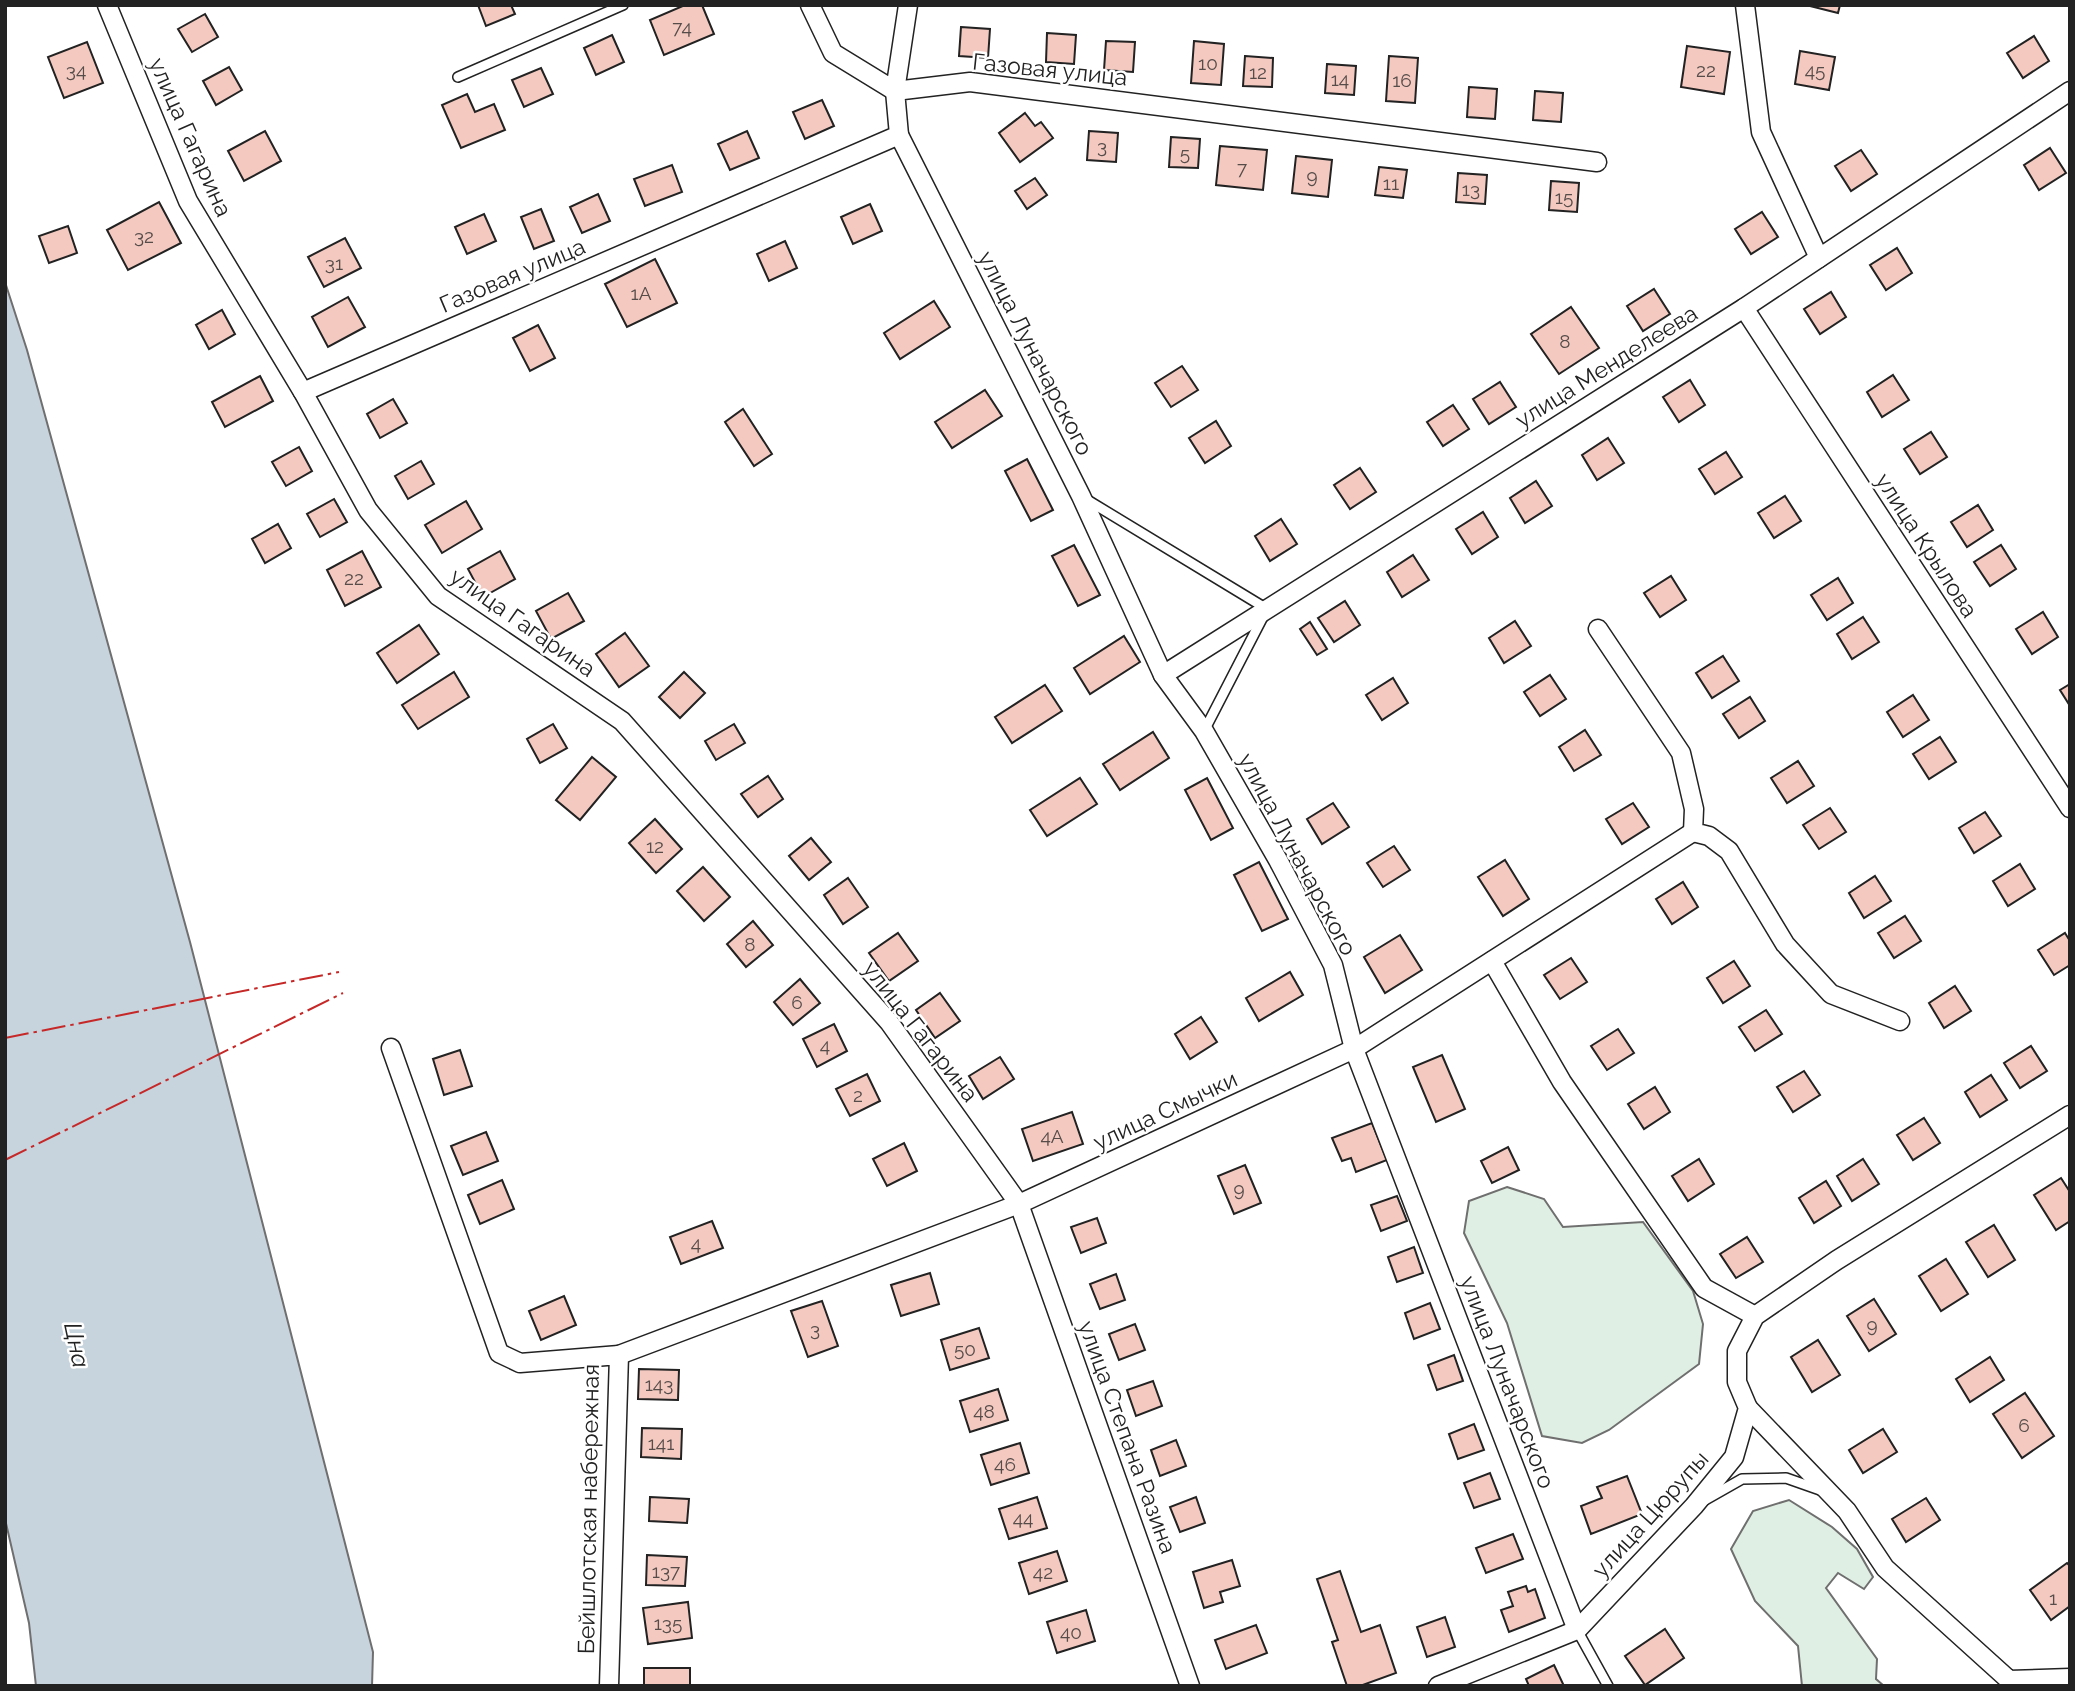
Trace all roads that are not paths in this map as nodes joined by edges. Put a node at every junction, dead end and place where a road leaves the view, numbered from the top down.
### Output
1 (107, 5) edge
2 (623, 5) edge
3 (810, 5) edge
4 (908, 5) edge
5 (1745, 5) edge
6 (458, 77) dead end
7 (895, 91) junction
8 (2067, 99) edge
9 (900, 135) junction
10 (1597, 162) dead end
11 (1819, 258) junction
12 (1744, 308) junction
13 (303, 392) junction
14 (1081, 496) junction
15 (1267, 609) junction
16 (1598, 629) dead end
17 (1163, 675) junction
18 (1203, 731) junction
19 (2070, 808) edge
20 (1693, 832) junction
21 (1492, 961) junction
22 (1900, 1021) dead end
23 (391, 1048) dead end
24 (1354, 1049) junction
25 (2070, 1115) edge
26 (1019, 1204) junction
27 (1755, 1316) junction
28 (619, 1355) junction
29 (1748, 1408) junction
30 (1831, 1494) junction
31 (1694, 1506) junction
32 (1577, 1630) junction
33 (2070, 1678) edge
34 (609, 1686) edge
35 (1190, 1686) edge
36 (1438, 1686) edge
37 (1608, 1686) edge

1 - 13 street, улица Гагарина
2 - 6 lane
3 - 7 street
4 - 7 street
5 - 11 street
7 - 9 street
7 - 10 street, Газовая улица
8 - 11 street, улица Менделеева
9 - 13 street, Газовая улица
9 - 14 street, улица Луначарского
11 - 12 street, улица Менделеева
12 - 15 street, улица Менделеева
12 - 19 street, улица Крылова
13 - 26 street, улица Гагарина
14 - 15 lane
14 - 17 street, улица Луначарского
15 - 17 street, улица Менделеева
15 - 18 lane
16 - 20 street
17 - 18 street, улица Луначарского
18 - 24 street, улица Луначарского
20 - 21 street, улица Смычки
20 - 22 street
21 - 24 street, улица Смычки
21 - 27 street
23 - 28 street, Бейшлотская набережная
24 - 26 street, улица Смычки
24 - 32 street, улица Луначарского
25 - 27 street
26 - 28 street, улица Смычки
26 - 35 street, улица Степана Разина
27 - 29 street
28 - 34 street, Бейшлотская набережная
29 - 30 street
29 - 31 street, улица Цюрупы
30 - 31 lane
30 - 33 street
31 - 32 street, улица Цюрупы
32 - 36 street, улица Цюрупы
32 - 37 lane

